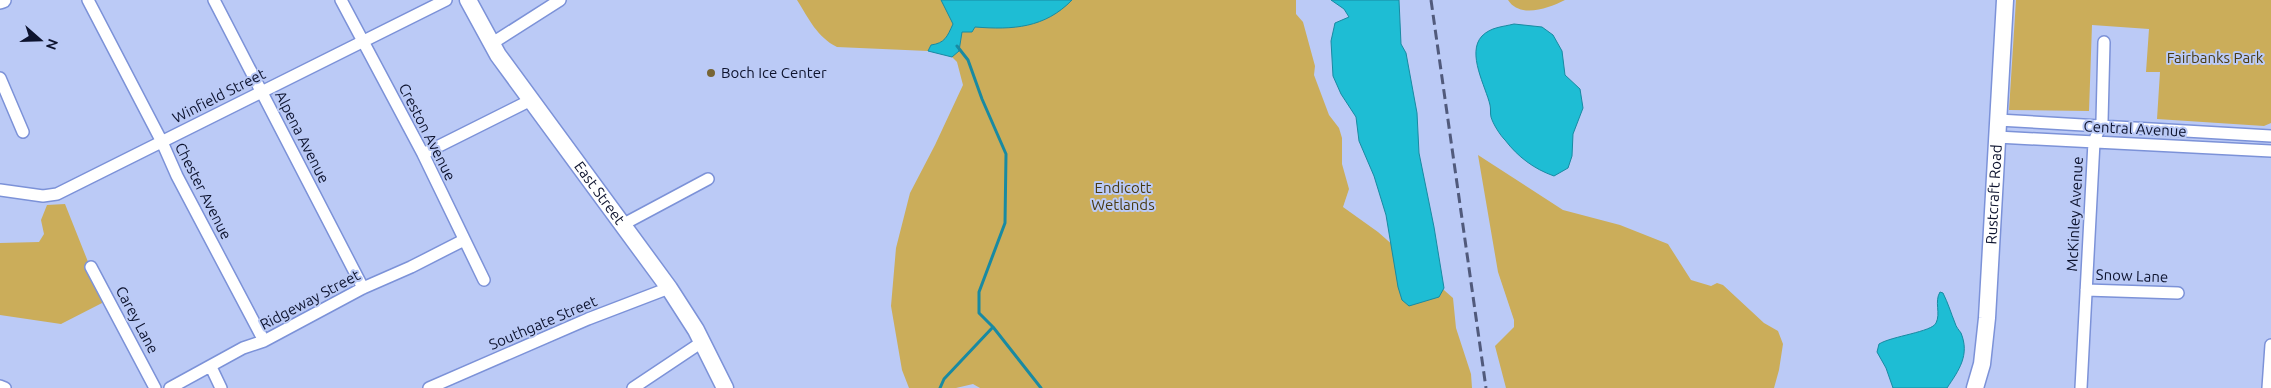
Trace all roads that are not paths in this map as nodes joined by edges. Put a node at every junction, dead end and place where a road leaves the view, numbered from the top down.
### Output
1 (88, 0) edge
2 (214, 0) edge
3 (341, 0) edge
4 (446, 0) edge
5 (468, 0) edge
6 (560, 0) edge
7 (2005, 0) edge
8 (362, 42) junction
9 (2104, 42) dead end
10 (490, 44) junction
11 (0, 78) edge
12 (261, 92) junction
13 (531, 100) junction
14 (1998, 120) junction
15 (2100, 127) junction
16 (23, 132) dead end
17 (2271, 136) edge
18 (1997, 138) junction
19 (162, 142) junction
20 (2094, 142) junction
21 (2271, 151) edge
22 (423, 154) junction
23 (708, 179) dead end
24 (0, 190) edge
25 (622, 225) junction
26 (464, 240) junction
27 (91, 267) dead end
28 (484, 280) dead end
29 (363, 288) junction
30 (669, 288) junction
31 (2086, 290) junction
32 (2178, 293) dead end
33 (264, 341) junction
34 (702, 342) junction
35 (2271, 345) edge
36 (211, 367) junction
37 (0, 386) edge
38 (5, 388) edge
39 (155, 388) edge
40 (170, 388) edge
41 (221, 388) edge
42 (429, 388) edge
43 (633, 388) edge
44 (725, 388) edge
45 (1976, 388) edge
46 (2081, 388) edge
47 (2268, 388) edge

1 - 19 street, Chester Avenue
2 - 12 street, Alpena Avenue
3 - 8 street, Creston Avenue
4 - 8 street, Winfield Street
5 - 10 main road, East Street
6 - 10 street
7 - 14 main road, Rustcraft Road
8 - 12 street, Winfield Street
8 - 22 street, Creston Avenue
9 - 15 street, McKinley Avenue
10 - 13 main road, East Street
11 - 16 street
12 - 19 street, Winfield Street
12 - 29 street, Alpena Avenue
13 - 22 street
13 - 25 main road, East Street
14 - 15 street, Central Avenue
14 - 18 main road, Rustcraft Road
15 - 17 street, Central Avenue
15 - 20 street, McKinley Avenue
18 - 20 street, Central Avenue
18 - 45 main road, Rustcraft Road
19 - 24 street, Winfield Street
19 - 33 street, Chester Avenue
20 - 21 street, Central Avenue
20 - 31 street, McKinley Avenue
22 - 26 street, Creston Avenue
23 - 25 street
25 - 30 main road, East Street
26 - 28 street, Creston Avenue
26 - 29 street, Ridgeway Street
27 - 39 street, Carey Lane
29 - 33 street, Ridgeway Street
30 - 34 main road, East Street
30 - 42 street, Southgate Street
31 - 32 street, Snow Lane
31 - 46 street, McKinley Avenue
33 - 36 street, Ridgeway Street
34 - 43 street
34 - 44 main road, East Street
35 - 47 street
36 - 40 street, Ridgeway Street
36 - 41 street
37 - 38 street

